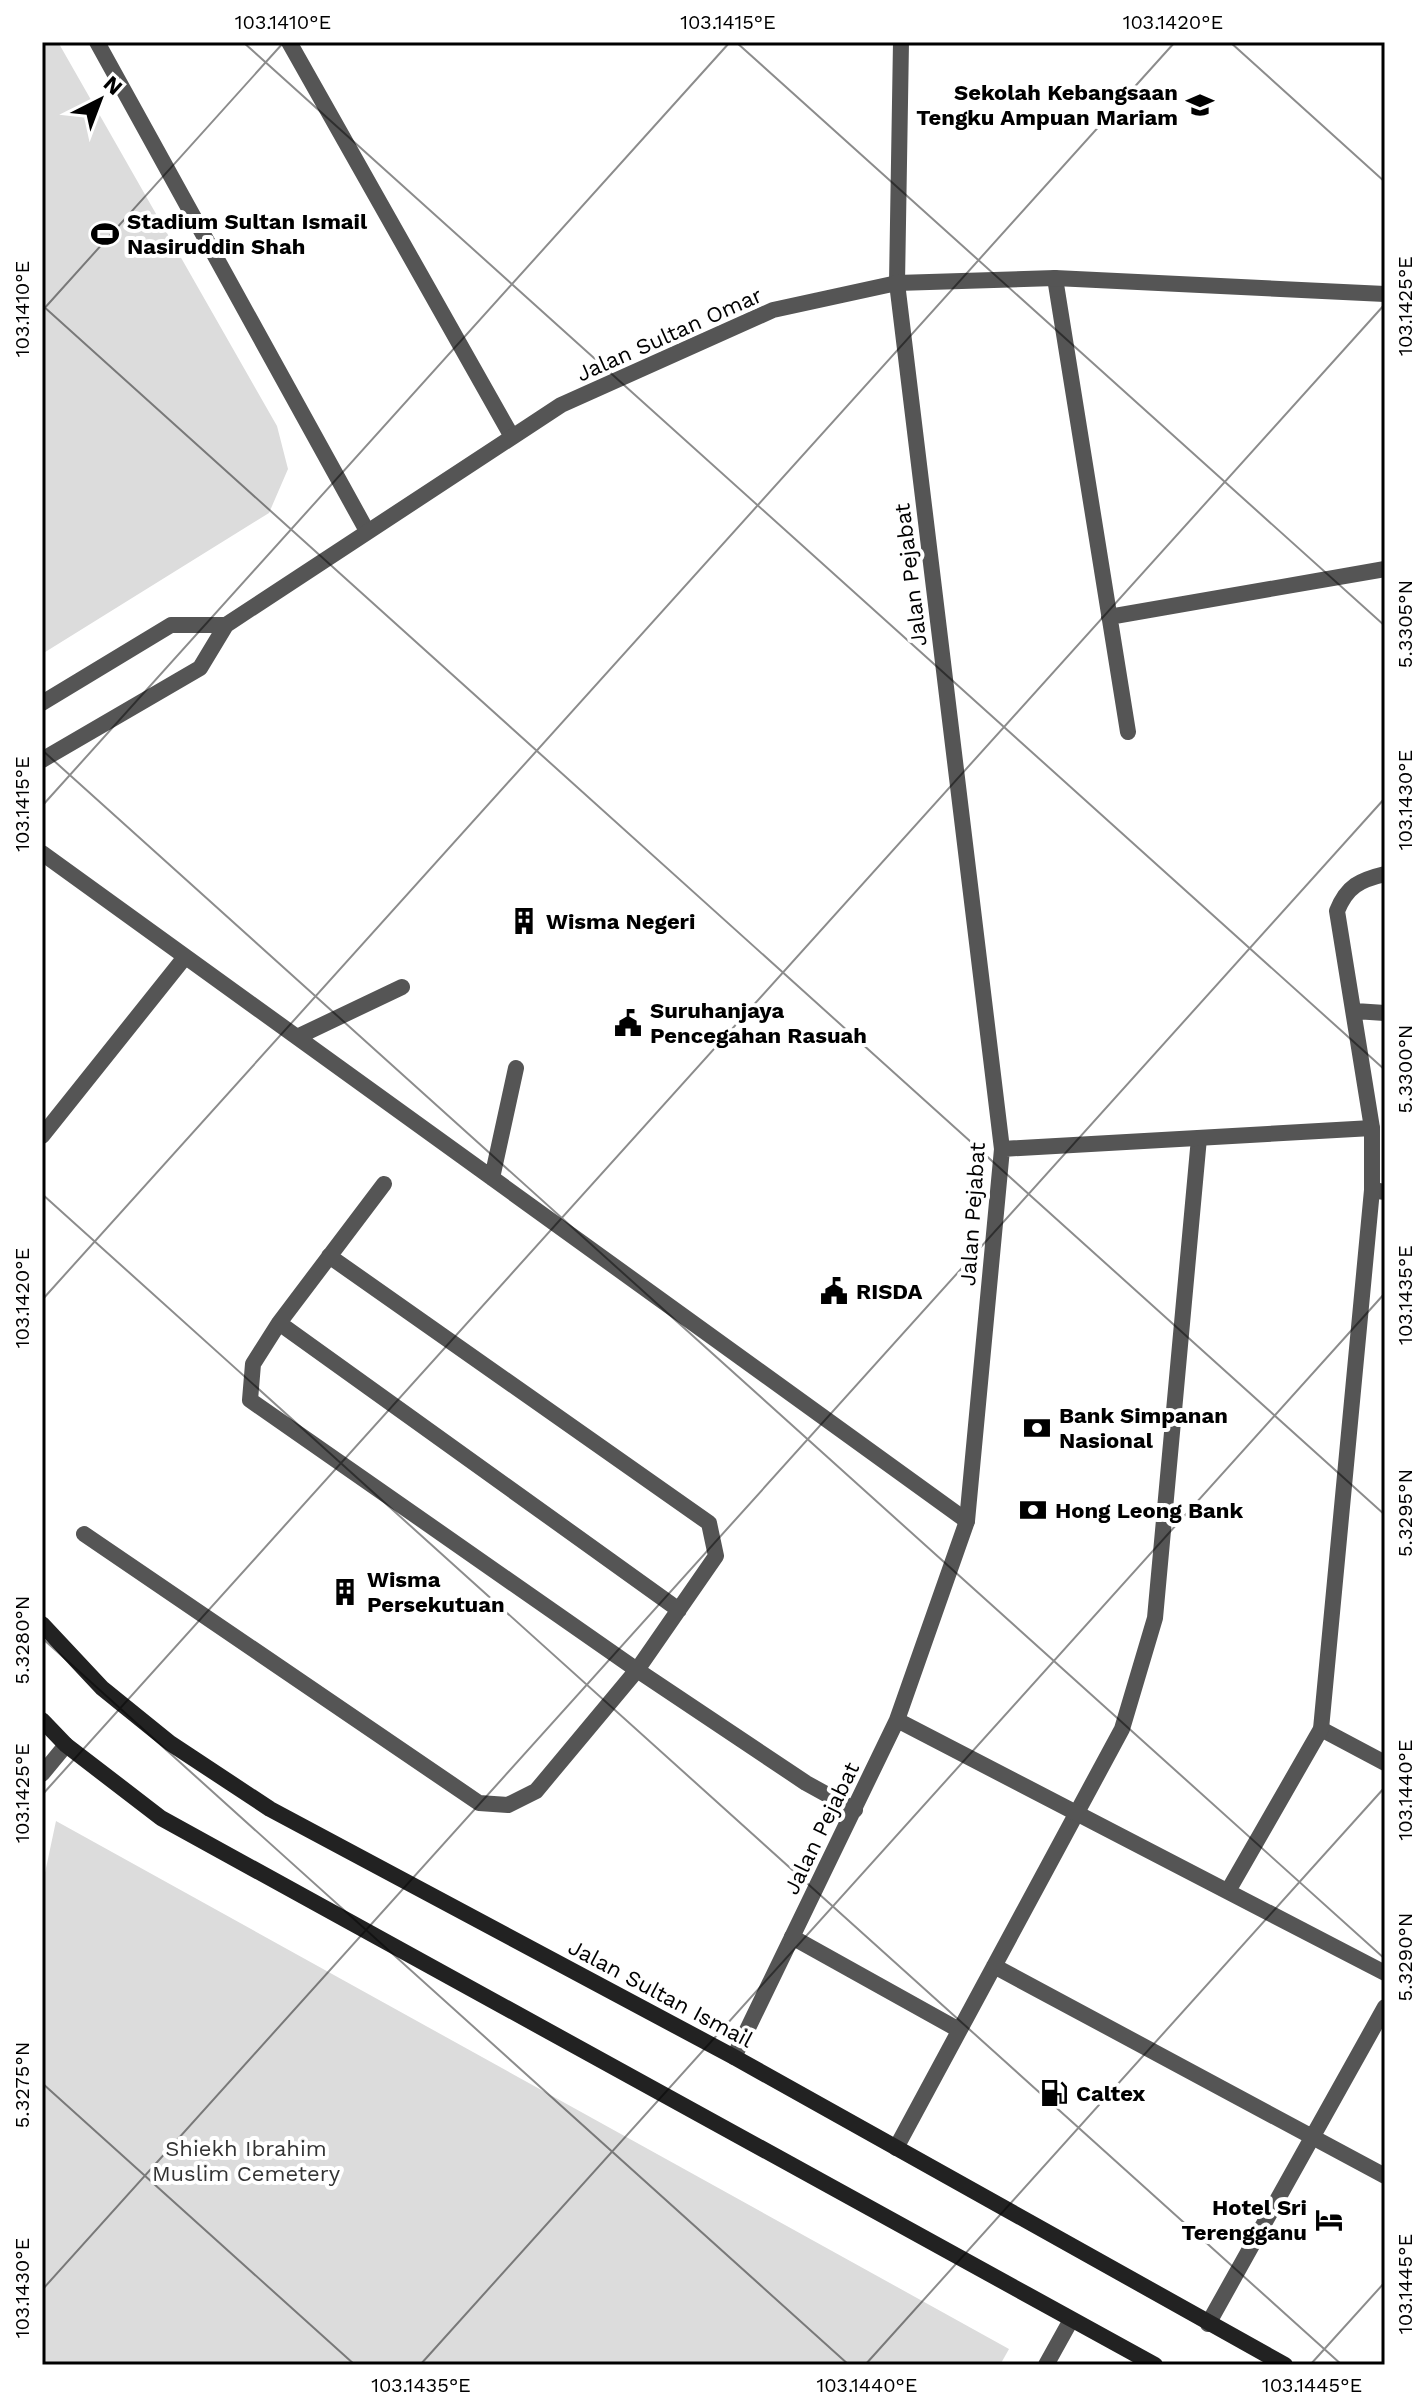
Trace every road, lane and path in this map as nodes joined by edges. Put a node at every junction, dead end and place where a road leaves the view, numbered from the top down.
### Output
1 (97, 42) edge
2 (289, 42) edge
3 (901, 42) edge
4 (1055, 278) junction
5 (897, 283) junction
6 (1385, 294) edge
7 (511, 435) junction
8 (367, 531) junction
9 (1385, 569) edge
10 (1109, 617) junction
11 (226, 625) junction
12 (42, 703) edge
13 (1128, 732) dead end
14 (42, 760) edge
15 (42, 853) edge
16 (1385, 874) edge
17 (185, 957) junction
18 (402, 987) dead end
19 (1355, 1011) junction
20 (1385, 1013) edge
21 (297, 1037) junction
22 (516, 1068) dead end
23 (1372, 1128) junction
24 (42, 1136) edge
25 (1199, 1138) junction
26 (1002, 1149) junction
27 (492, 1178) junction
28 (384, 1184) dead end
29 (1379, 1191) edge
30 (329, 1256) junction
31 (279, 1323) junction
32 (967, 1521) junction
33 (84, 1534) dead end
34 (679, 1610) junction
35 (42, 1624) edge
36 (637, 1670) junction
37 (42, 1720) edge
38 (897, 1720) junction
39 (1321, 1729) junction
40 (66, 1745) junction
41 (1385, 1763) edge
42 (42, 1774) edge
43 (855, 1810) junction
44 (1078, 1812) junction
45 (1228, 1891) junction
46 (792, 1937) junction
47 (994, 1966) junction
48 (1385, 1973) edge
49 (1385, 2007) edge
50 (959, 2030) junction
51 (734, 2057) junction
52 (1313, 2136) junction
53 (896, 2148) junction
54 (1385, 2176) edge
55 (1071, 2320) junction
56 (1208, 2324) junction
57 (1046, 2365) edge
58 (1155, 2365) edge
59 (1285, 2365) edge

1 - 8 street
2 - 7 street
3 - 5 street, Jalan Pejabat
4 - 5 street, Jalan Sultan Omar
4 - 6 street, Jalan Sultan Omar
4 - 10 street
5 - 7 street, Jalan Sultan Omar
5 - 26 street, Jalan Pejabat
7 - 8 street, Jalan Sultan Omar
8 - 11 street, Jalan Sultan Omar
9 - 10 street
10 - 13 street
11 - 12 street
11 - 14 street, Jalan Sultan Omar
15 - 17 street
16 - 19 street
17 - 21 street
17 - 24 street
18 - 21 street
19 - 20 street
19 - 23 street
21 - 27 street
22 - 27 street
23 - 25 street
23 - 29 street
25 - 26 street
25 - 44 street
26 - 32 street, Jalan Pejabat
27 - 32 street
28 - 30 street
29 - 39 street
30 - 31 street
30 - 34 street
31 - 34 street
31 - 36 street
32 - 38 street, Jalan Pejabat
33 - 36 street
34 - 36 street
35 - 51 main road, Jalan Sultan Ismail
36 - 43 street
37 - 40 main road
38 - 43 street, Jalan Pejabat
38 - 44 street
39 - 41 street
39 - 45 street
40 - 42 street
40 - 55 main road
43 - 46 street, Jalan Pejabat
44 - 45 street
44 - 47 street
45 - 48 street
46 - 50 street
46 - 51 street, Jalan Pejabat
47 - 50 street
47 - 52 street
49 - 52 street
50 - 53 street
51 - 53 main road, Jalan Sultan Ismail
52 - 54 street
52 - 56 street
53 - 56 main road, Jalan Sultan Ismail
55 - 57 street
55 - 58 main road
56 - 59 main road, Jalan Sultan Ismail

